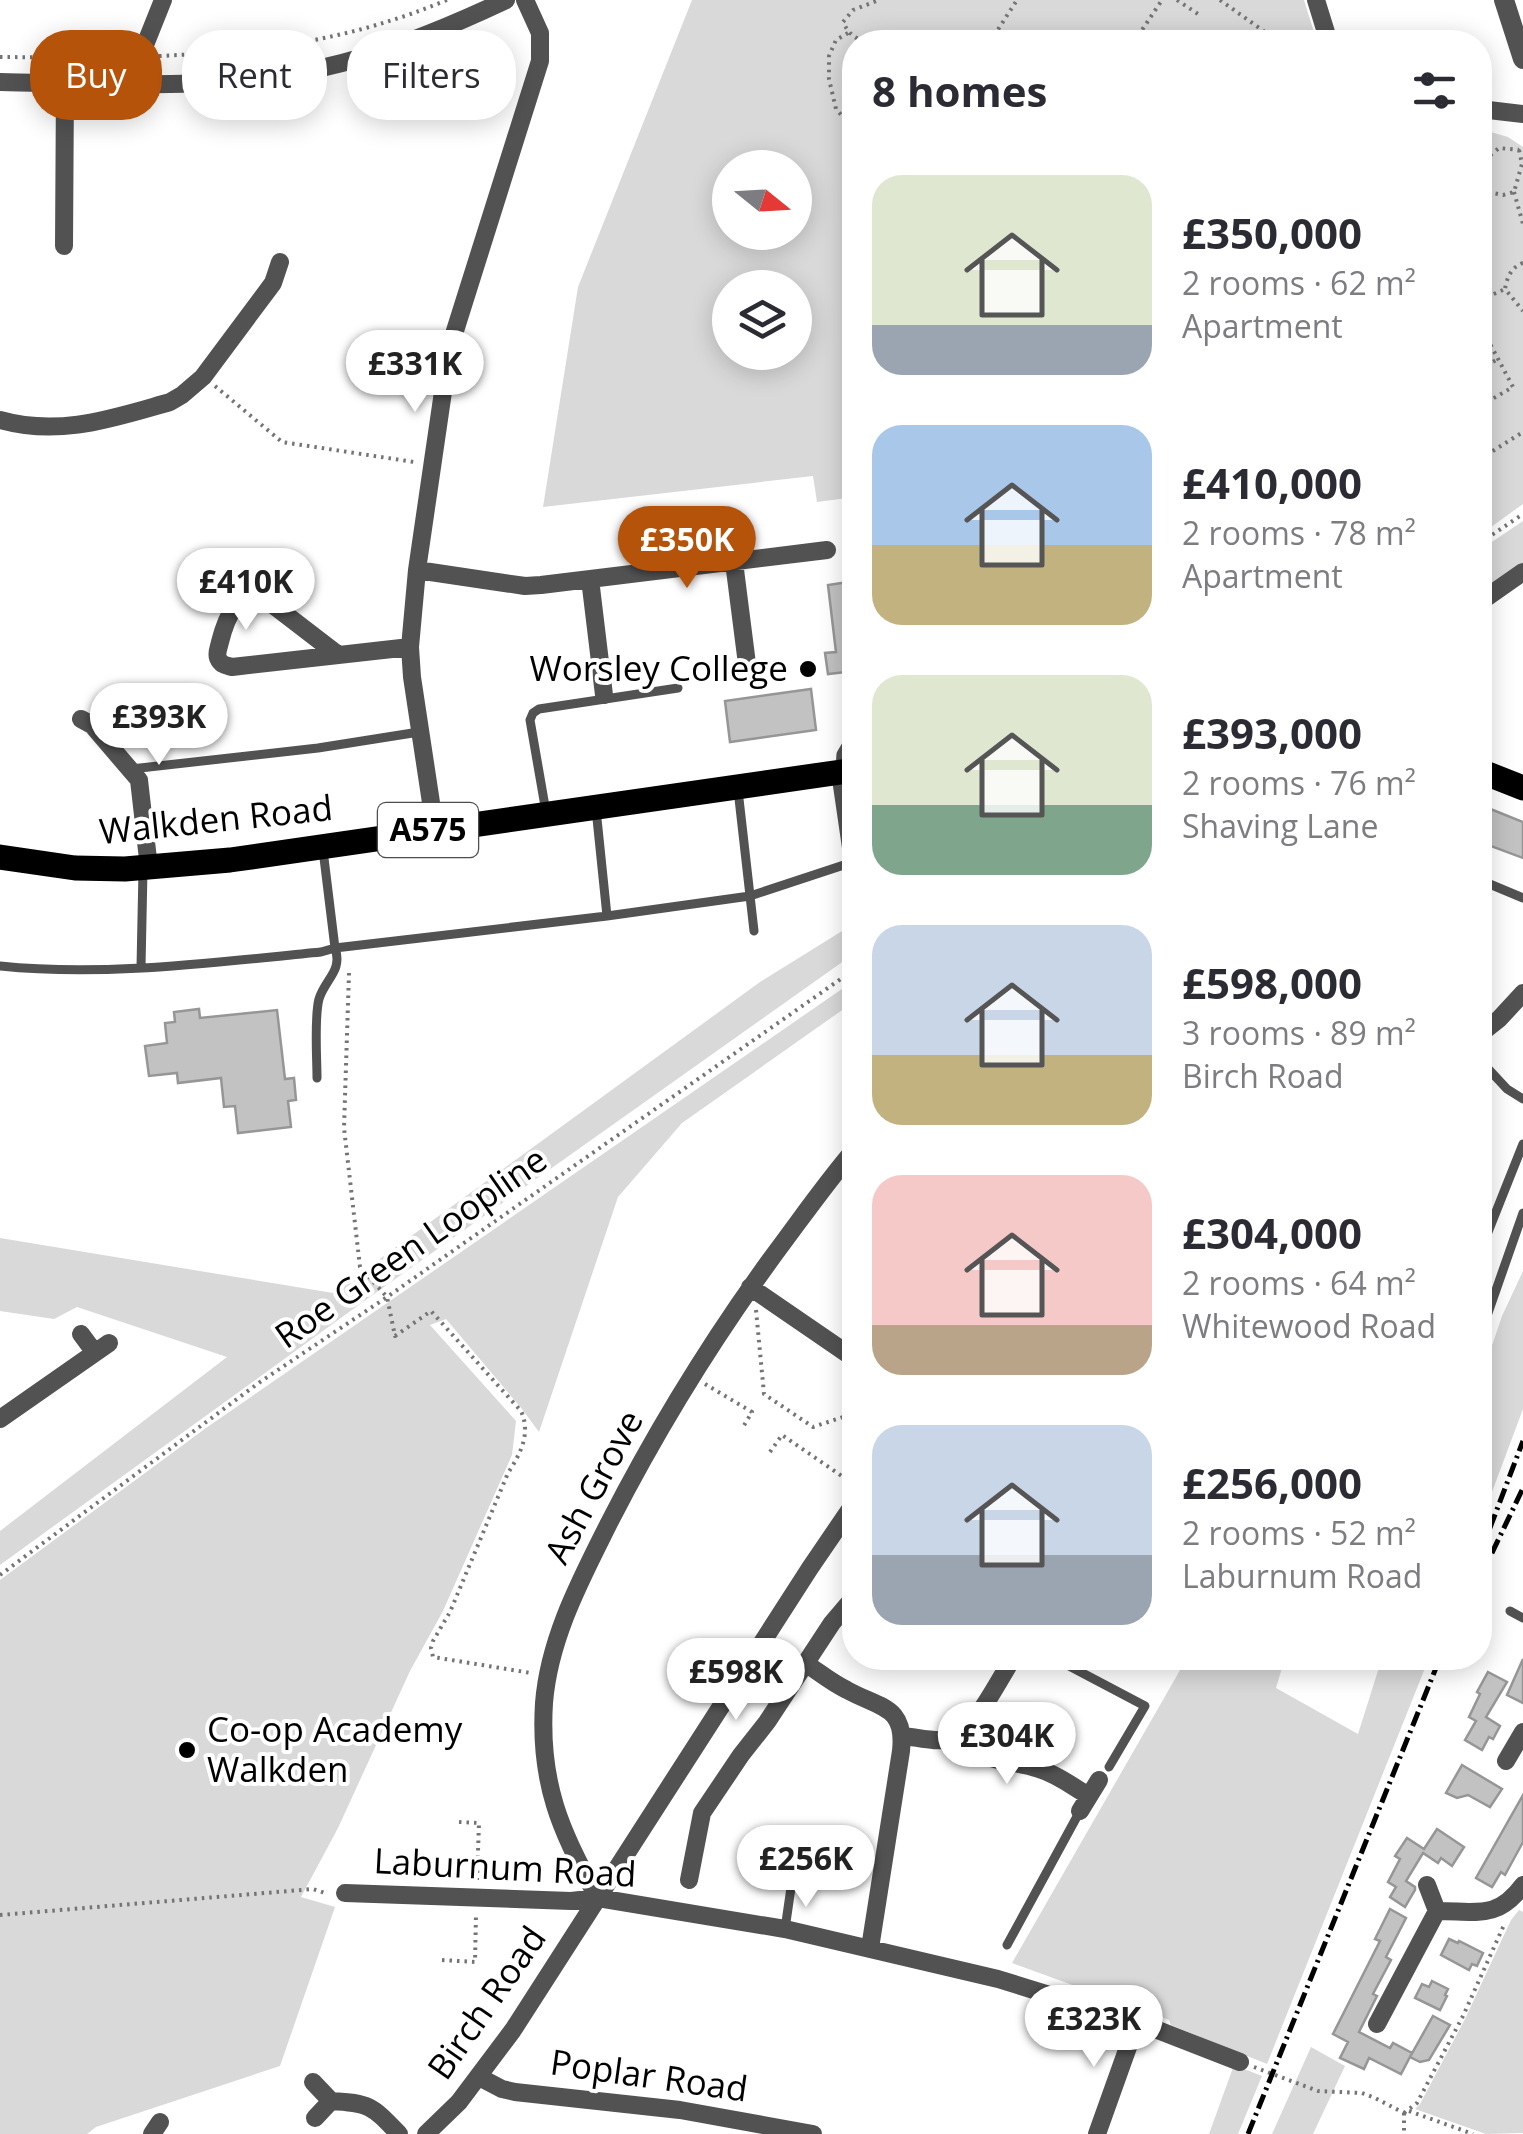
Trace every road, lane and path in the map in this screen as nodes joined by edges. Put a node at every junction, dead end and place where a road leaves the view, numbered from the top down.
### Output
1 (163, 0) edge
2 (447, 0) edge
3 (506, 0) edge
4 (525, 0) edge
5 (880, 0) edge
6 (1018, 0) edge
7 (1162, 0) edge
8 (1177, 0) edge
9 (1220, 0) edge
10 (1316, 0) edge
11 (1504, 0) edge
12 (1198, 14) dead end
13 (151, 30) edge
14 (847, 30) edge
15 (998, 30) edge
16 (1142, 30) edge
17 (1262, 30) edge
18 (1325, 30) edge
19 (842, 36) edge
20 (1522, 49) edge
21 (162, 56) edge
22 (0, 57) edge
23 (30, 57) edge
24 (0, 82) edge
25 (30, 82) edge
26 (162, 83) edge
27 (1492, 110) edge
28 (1523, 114) edge
29 (842, 117) edge
30 (65, 120) edge
31 (1521, 149) edge
32 (1494, 152) edge
33 (1514, 192) junction
34 (1492, 193) edge
35 (1523, 224) edge
36 (64, 246) dead end
37 (280, 262) dead end
38 (1523, 263) edge
39 (1506, 290) junction
40 (1492, 295) edge
41 (1523, 311) edge
42 (1492, 348) edge
43 (1498, 359) junction
44 (1492, 362) edge
45 (203, 377) junction
46 (1492, 399) edge
47 (0, 420) edge
48 (1523, 432) edge
49 (1492, 451) edge
50 (432, 465) junction
51 (1523, 514) edge
52 (1492, 535) edge
53 (827, 550) dead end
54 (734, 562) junction
55 (417, 570) junction
56 (1523, 572) edge
57 (590, 579) junction
58 (1492, 594) edge
59 (410, 647) junction
60 (337, 654) junction
61 (747, 664) dead end
62 (678, 688) dead end
63 (604, 695) dead end
64 (81, 719) dead end
65 (418, 732) junction
66 (131, 769) junction
67 (842, 772) edge
68 (1492, 777) edge
69 (738, 787) junction
70 (1523, 788) edge
71 (596, 807) junction
72 (546, 814) junction
73 (435, 829) junction
74 (323, 847) junction
75 (0, 857) edge
76 (146, 868) junction
77 (842, 871) edge
78 (1492, 885) edge
79 (750, 896) junction
80 (1523, 898) edge
81 (606, 916) junction
82 (754, 931) dead end
83 (335, 948) junction
84 (0, 966) edge
85 (141, 967) junction
86 (842, 978) edge
87 (1523, 993) edge
88 (1492, 1025) edge
89 (1492, 1073) edge
90 (316, 1078) dead end
91 (1523, 1099) edge
92 (1523, 1144) edge
93 (842, 1165) edge
94 (1523, 1213) edge
95 (1492, 1222) edge
96 (752, 1289) junction
97 (387, 1297) junction
98 (1492, 1301) edge
99 (81, 1334) dead end
100 (842, 1350) edge
101 (692, 1376) junction
102 (842, 1417) edge
103 (0, 1418) edge
104 (743, 1428) dead end
105 (770, 1452) dead end
106 (842, 1476) edge
107 (842, 1521) edge
108 (0, 1575) edge
109 (842, 1611) edge
110 (1510, 1611) dead end
111 (1523, 1618) edge
112 (805, 1663) junction
113 (1004, 1670) edge
114 (1076, 1670) edge
115 (548, 1675) junction
116 (1518, 1727) edge
117 (903, 1736) junction
118 (960, 1736) junction
119 (1506, 1760) dead end
120 (1094, 1789) junction
121 (460, 1822) dead end
122 (790, 1847) dead end
123 (689, 1880) dead end
124 (1427, 1885) dead end
125 (1523, 1885) edge
126 (345, 1893) joint
127 (476, 1898) junction
128 (598, 1898) junction
129 (1505, 1904) junction
130 (1437, 1911) junction
131 (0, 1915) edge
132 (785, 1930) junction
133 (1008, 1945) dead end
134 (870, 1948) junction
135 (442, 1960) dead end
136 (1388, 2004) junction
137 (1407, 2014) dead end
138 (1137, 2022) junction
139 (1377, 2024) dead end
140 (1240, 2062) joint
141 (479, 2077) junction
142 (313, 2082) dead end
143 (331, 2102) junction
144 (1406, 2112) junction
145 (315, 2118) dead end
146 (400, 2134) edge
147 (426, 2134) edge
148 (812, 2134) edge
149 (1097, 2134) edge
150 (1404, 2134) edge
151 (1473, 2134) edge

1 - 13 street
2 - 21 path
3 - 26 street
4 - 50 street
5 - 14 path
6 - 15 path
7 - 16 path
8 - 12 path
9 - 17 path
10 - 18 street
11 - 20 street
19 - 29 path
22 - 23 path
24 - 25 street
27 - 28 street
30 - 36 street
31 - 32 path
31 - 33 path
33 - 34 path
33 - 35 path
37 - 45 street
38 - 39 path
39 - 40 path
39 - 41 path
42 - 43 path
43 - 44 path
43 - 46 path
45 - 47 street
45 - 50 path
48 - 49 path
50 - 55 street
51 - 52 path
53 - 54 street
54 - 57 street
54 - 61 street
55 - 57 street
55 - 59 street
56 - 58 street
57 - 63 street
59 - 60 street
59 - 65 street
60 - 60 street
62 - 72 lane
64 - 66 street
65 - 66 lane
65 - 73 street
66 - 76 street
67 - 69 main road, Walkden Road / A575
68 - 70 main road
69 - 71 main road, Walkden Road / A575
69 - 79 lane
71 - 72 main road, Walkden Road / A575
71 - 81 lane
72 - 73 main road, Walkden Road / A575
73 - 74 main road, Walkden Road / A575
74 - 76 main road, Walkden Road / A575
74 - 83 lane
75 - 76 main road, Walkden Road / A575
76 - 85 lane
77 - 79 lane
78 - 80 lane
79 - 81 lane
79 - 82 lane
81 - 83 lane
83 - 85 lane
83 - 90 lane
83 - 97 path
84 - 85 lane
86 - 97 path, Roe Green Loopline
87 - 88 street
89 - 91 lane
92 - 95 lane
93 - 96 street, Ash Grove
94 - 98 lane
96 - 100 street
96 - 101 street, Ash Grove
96 - 102 path
97 - 108 path, Roe Green Loopline
97 - 115 path
99 - 103 street
101 - 104 path
101 - 115 street, Ash Grove
105 - 106 path
107 - 128 street, Birch Road
109 - 112 street
110 - 111 lane
112 - 117 street
112 - 123 street
113 - 118 street
114 - 120 lane
115 - 128 street, Ash Grove
116 - 119 street
117 - 118 street
117 - 134 street
118 - 120 street
120 - 133 lane
121 - 127 path
122 - 132 lane
124 - 130 street
125 - 129 street
126 - 127 street, Laburnum Road
126 - 131 path
127 - 128 street, Laburnum Road
127 - 135 path
128 - 132 street, Laburnum Road
128 - 141 street, Birch Road
129 - 130 street
129 - 144 path
130 - 136 street
132 - 134 street, Laburnum Road
134 - 138 street, Laburnum Road
136 - 137 street
136 - 139 street
138 - 140 street, Laburnum Road
138 - 149 street
140 - 144 path
141 - 147 street, Birch Road
141 - 148 street, Poplar Road
142 - 143 street
143 - 145 street
143 - 146 street
144 - 150 path
144 - 151 path

